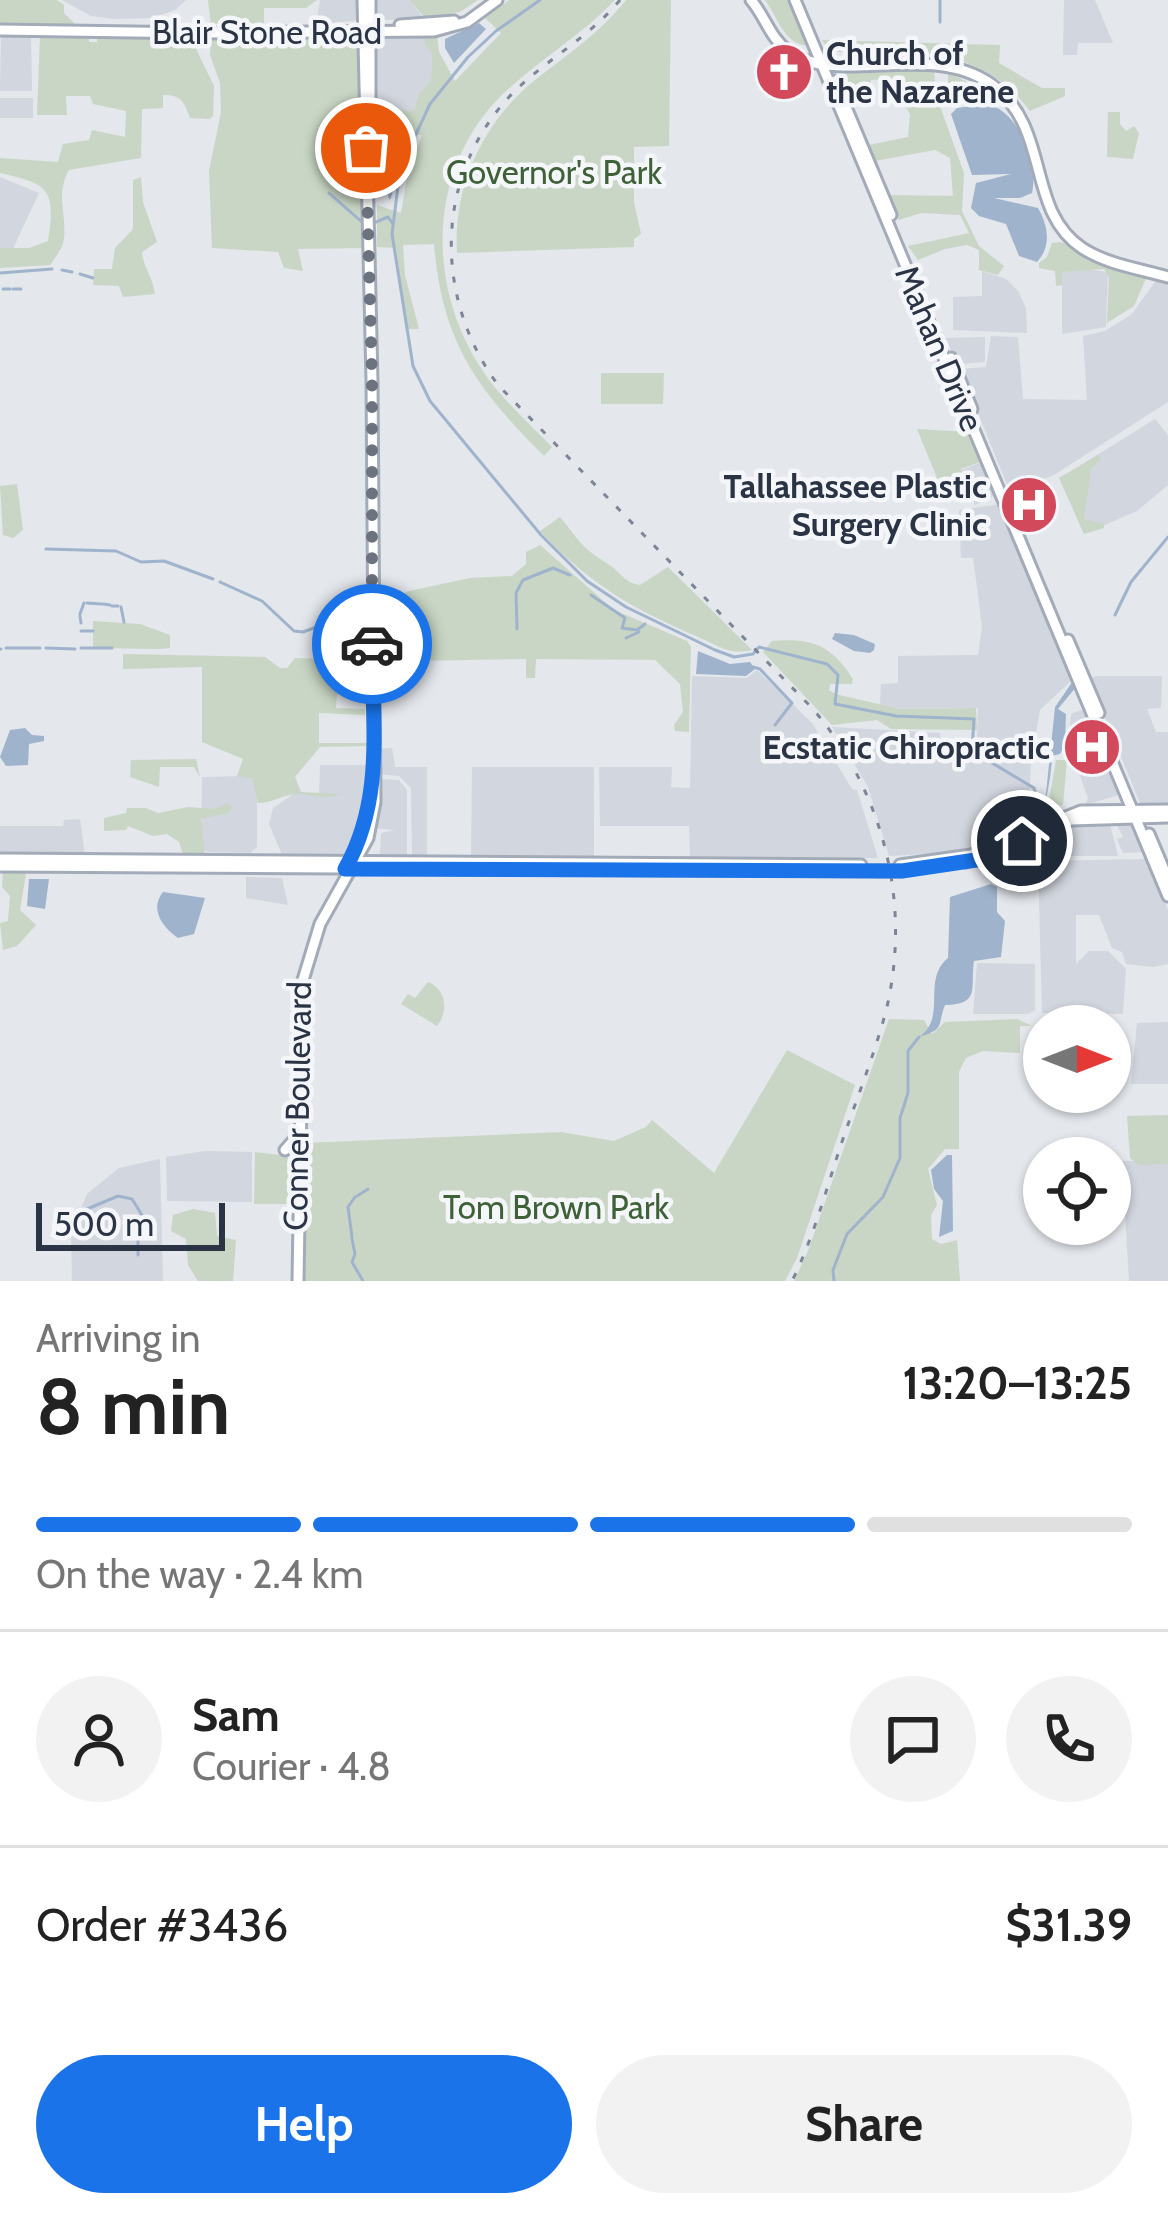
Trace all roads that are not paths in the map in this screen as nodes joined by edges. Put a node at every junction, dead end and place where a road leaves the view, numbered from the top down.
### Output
1 (493, 0) edge
2 (798, 0) edge
3 (756, 2) edge
4 (368, 21) edge
5 (0, 29) edge
6 (814, 44) junction
7 (785, 46) junction
8 (806, 55) junction
9 (824, 61) junction
10 (842, 64) junction
11 (835, 80) junction
12 (1168, 275) edge
13 (920, 292) junction
14 (1112, 753) junction
15 (373, 794) junction
16 (1126, 795) junction
17 (1118, 810) junction
18 (1137, 814) junction
19 (1164, 815) edge
20 (1148, 833) junction
21 (1029, 834) junction
22 (362, 848) junction
23 (0, 862) edge
24 (372, 862) junction
25 (288, 865) junction
26 (350, 866) junction
27 (465, 866) junction
28 (326, 869) junction
29 (1168, 879) edge
30 (337, 883) junction
31 (1168, 896) edge
32 (314, 933) junction
33 (298, 1004) junction
34 (295, 1140) junction
35 (285, 1150) dead end
36 (296, 1275) edge

1 - 4 main road, Blair Stone Road
2 - 6 main road, Mahan Drive
2 - 9 main road, Mahan Drive
3 - 7 main road
4 - 5 main road, Blair Stone Road
4 - 15 main road
6 - 8 main road
6 - 9 main road, Mahan Drive
7 - 8 main road
7 - 9 main road
8 - 9 main road
9 - 10 main road
9 - 11 main road, Mahan Drive
9 - 12 main road
9 - 13 main road, Mahan Drive
10 - 11 main road
10 - 12 main road
11 - 13 main road, Mahan Drive
13 - 14 main road, Mahan Drive
14 - 16 main road, Mahan Drive
14 - 18 main road, Mahan Drive
15 - 22 main road
15 - 26 main road
16 - 17 main road
16 - 18 main road, Mahan Drive
17 - 18 main road
17 - 21 main road
18 - 19 main road
18 - 20 main road, Mahan Drive
18 - 21 main road
18 - 31 main road, Mahan Drive
19 - 20 main road
20 - 29 main road, Mahan Drive
21 - 27 main road, bridge
22 - 24 main road
22 - 26 main road
23 - 25 main road
24 - 26 main road
24 - 27 main road
25 - 26 main road
25 - 28 main road
26 - 27 main road
26 - 28 main road
26 - 30 main road, Conner Boulevard
26 - 32 main road, Conner Boulevard
28 - 30 main road
30 - 32 main road, Conner Boulevard
32 - 33 main road, Conner Boulevard
33 - 34 main road, Conner Boulevard
33 - 36 main road, Conner Boulevard
34 - 35 main road
34 - 36 main road, Conner Boulevard

